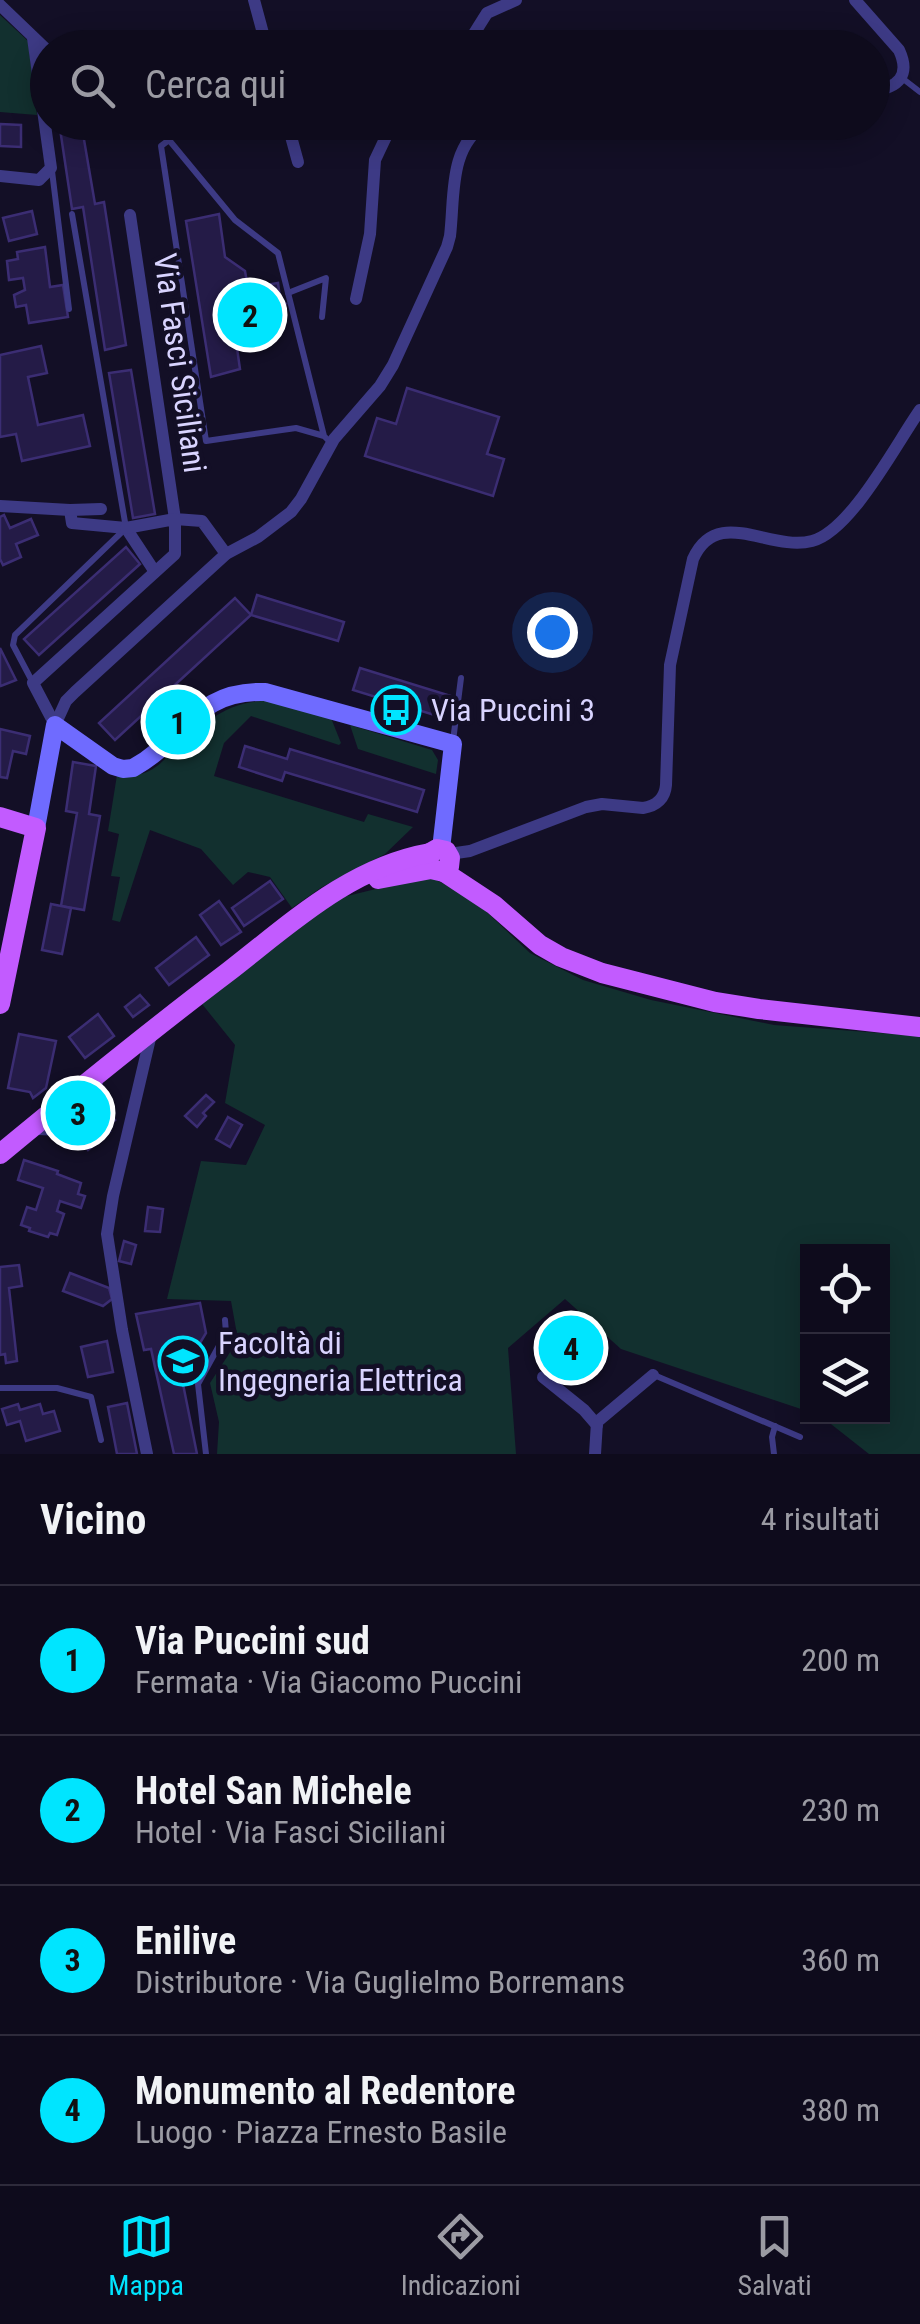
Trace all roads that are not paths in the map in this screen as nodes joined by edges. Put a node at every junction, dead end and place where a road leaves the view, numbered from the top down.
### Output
1 (254, 0) edge
2 (516, 0) edge
3 (856, 0) edge
4 (0, 4) edge
5 (262, 30) edge
6 (476, 30) edge
7 (882, 30) edge
8 (30, 36) edge
9 (890, 40) edge
10 (902, 76) junction
11 (890, 87) edge
12 (920, 92) edge
13 (48, 140) edge
14 (292, 140) edge
15 (384, 140) edge
16 (467, 140) edge
17 (298, 162) dead end
18 (52, 168) junction
19 (0, 176) edge
20 (72, 214) dead end
21 (130, 215) dead end
22 (288, 293) junction
23 (356, 300) dead end
24 (70, 308) dead end
25 (322, 317) dead end
26 (920, 410) edge
27 (328, 440) junction
28 (0, 506) edge
29 (101, 508) dead end
30 (70, 510) junction
31 (175, 519) junction
32 (126, 528) junction
33 (226, 554) junction
34 (155, 572) junction
35 (461, 678) dead end
36 (33, 683) junction
37 (56, 725) junction
38 (453, 744) junction
39 (0, 817) edge
40 (36, 828) junction
41 (441, 859) junction
42 (0, 1004) edge
43 (920, 1027) edge
44 (153, 1029) junction
45 (16, 1134) edge
46 (0, 1154) edge
47 (226, 1320) dead end
48 (653, 1375) joint
49 (543, 1377) dead end
50 (0, 1388) edge
51 (775, 1426) junction
52 (596, 1428) junction
53 (800, 1437) dead end
54 (100, 1440) dead end
55 (147, 1454) edge
56 (206, 1454) edge
57 (595, 1454) edge
58 (774, 1454) edge

1 - 5 street
2 - 6 street
3 - 7 street
4 - 8 street
9 - 10 street
10 - 11 street
10 - 12 lane
13 - 18 street
14 - 17 street
15 - 23 street
16 - 27 street
18 - 19 street
18 - 24 lane
20 - 32 lane
21 - 31 street, Via Fasci Siciliani
22 - 25 lane
22 - 27 lane
22 - 27 lane
26 - 41 street
27 - 33 street
28 - 30 street
29 - 30 street
30 - 32 street
31 - 32 street
31 - 33 street, Via Fasci Siciliani
31 - 34 street, Via Fasci Siciliani
32 - 34 street
32 - 36 lane
33 - 37 street
34 - 36 street, Via Fasci Siciliani
35 - 38 lane
36 - 37 street
37 - 38 main road
37 - 40 main road
38 - 41 main road
39 - 40 main road
40 - 42 main road
41 - 43 main road
41 - 44 main road
44 - 45 main road
44 - 55 street
45 - 46 main road
47 - 56 lane
48 - 51 lane
48 - 52 street
49 - 52 street
50 - 54 lane
51 - 53 lane
51 - 58 lane
52 - 57 street

